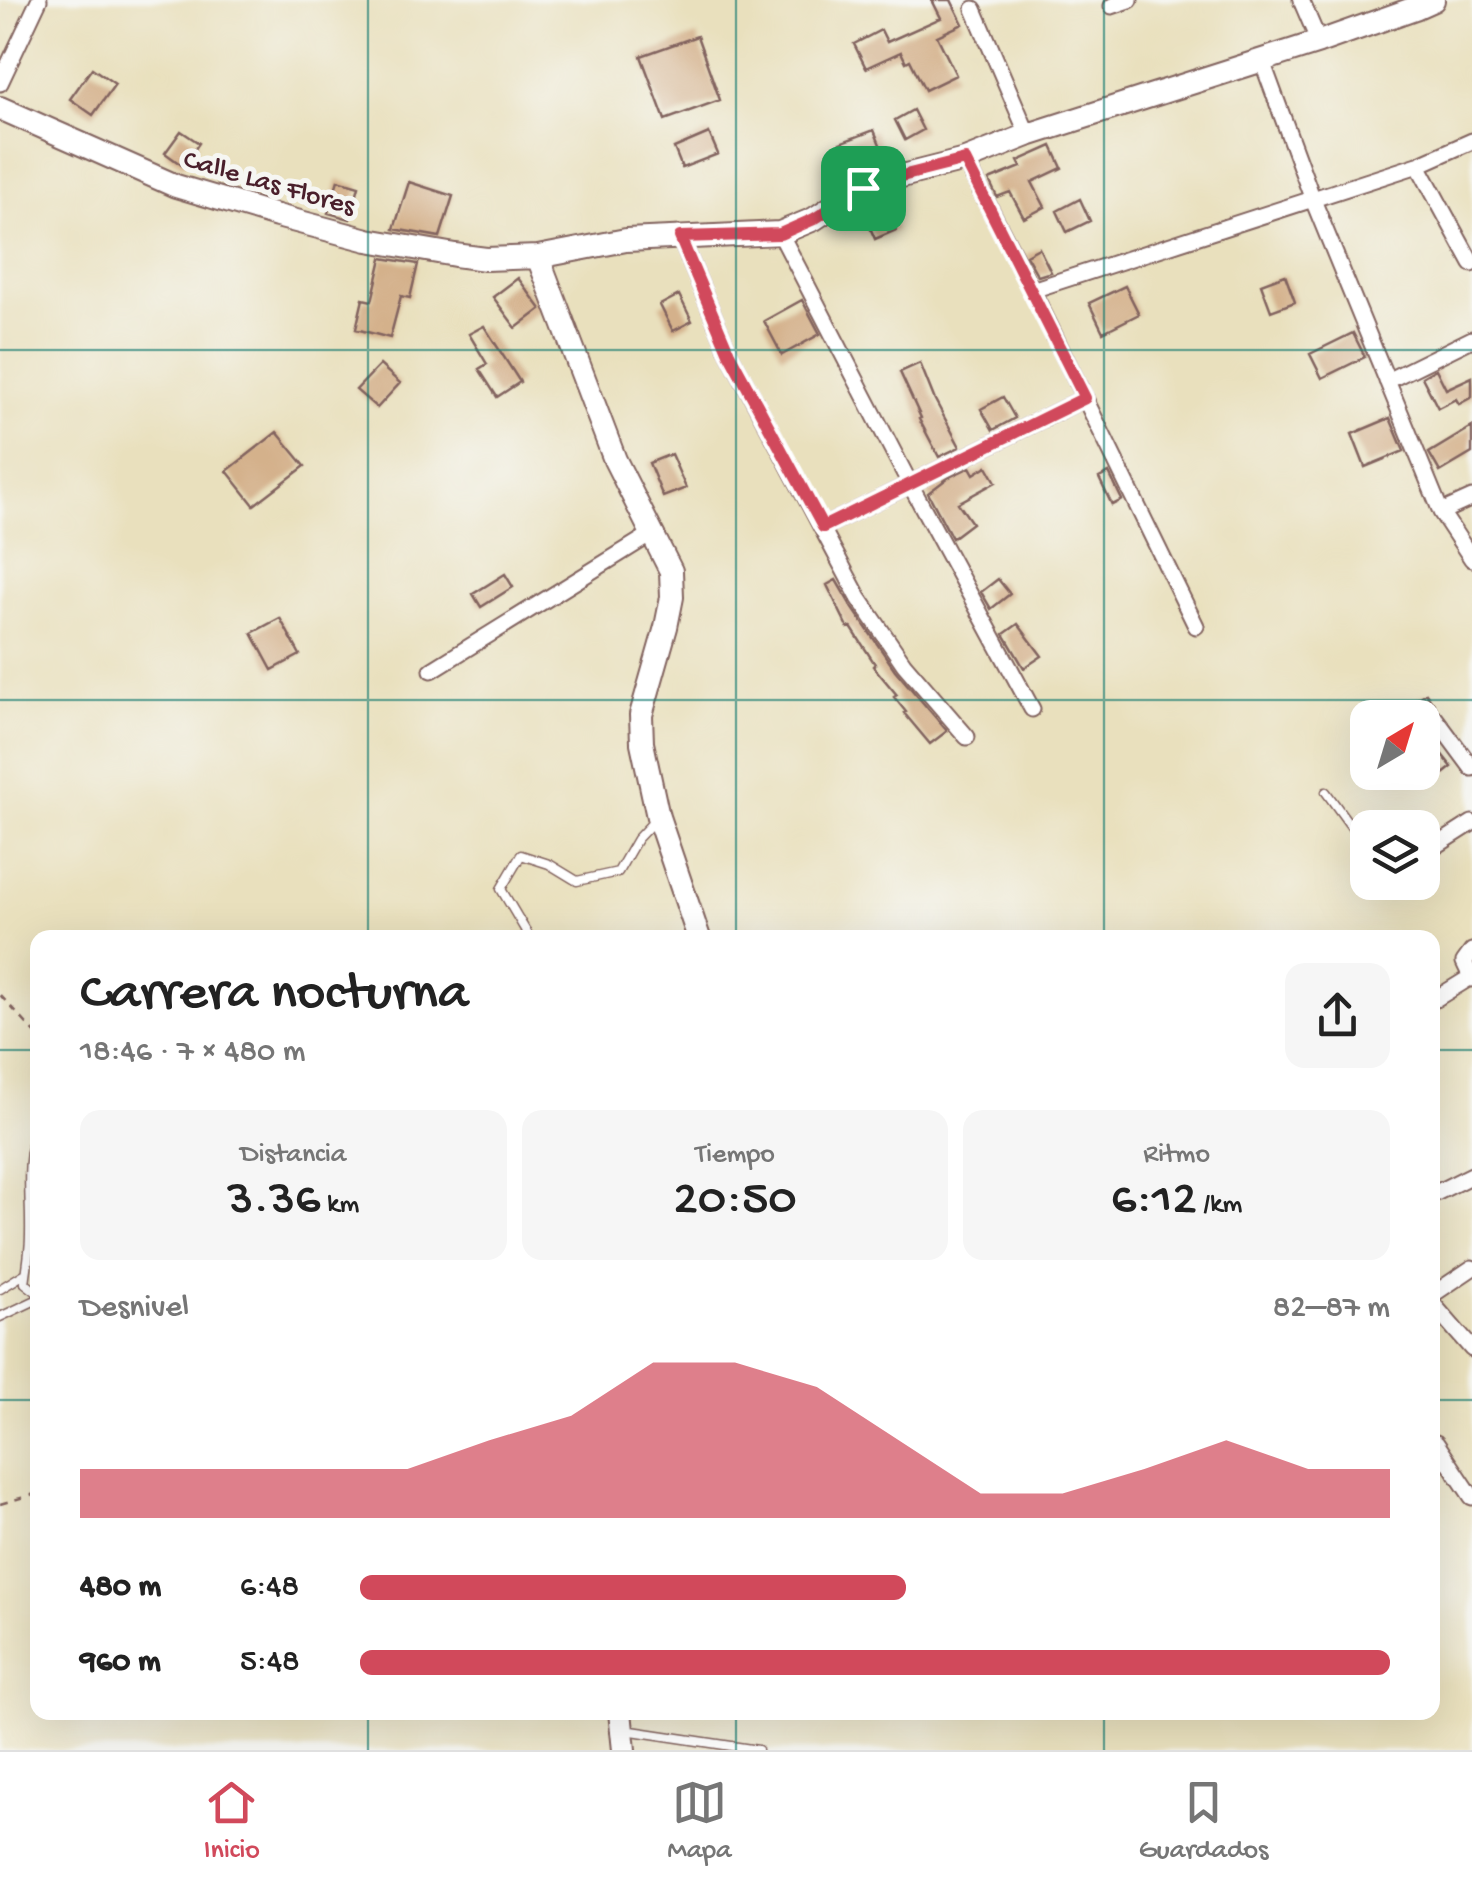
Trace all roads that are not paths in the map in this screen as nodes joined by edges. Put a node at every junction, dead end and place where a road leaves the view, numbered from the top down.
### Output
1 (38, 0) edge
2 (1130, 0) edge
3 (1300, 0) edge
4 (1433, 0) edge
5 (1112, 6) dead end
6 (974, 9) dead end
7 (1319, 42) junction
8 (1262, 61) junction
9 (0, 83) edge
10 (0, 108) edge
11 (1028, 134) junction
12 (1472, 140) edge
13 (965, 160) junction
14 (1418, 165) junction
15 (1312, 200) junction
16 (780, 234) junction
17 (680, 237) junction
18 (538, 257) junction
19 (1472, 264) edge
20 (1032, 290) junction
21 (1472, 339) edge
22 (1388, 381) junction
23 (1085, 398) junction
24 (910, 484) junction
25 (1472, 498) edge
26 (1441, 512) junction
27 (823, 527) junction
28 (653, 533) junction
29 (1472, 559) edge
30 (1196, 626) dead end
31 (432, 670) dead end
32 (1032, 709) dead end
33 (1440, 725) edge
34 (967, 737) dead end
35 (1472, 768) edge
36 (1326, 792) dead end
37 (658, 816) junction
38 (1472, 824) edge
39 (1350, 825) edge
40 (1440, 843) edge
41 (525, 930) edge
42 (697, 930) edge
43 (1472, 950) edge
44 (1471, 978) edge
45 (1440, 996) edge
46 (30, 1146) edge
47 (1472, 1175) edge
48 (1440, 1191) edge
49 (30, 1236) edge
50 (30, 1236) edge
51 (1472, 1268) edge
52 (26, 1273) junction
53 (30, 1288) edge
54 (0, 1290) edge
55 (1440, 1290) edge
56 (30, 1301) edge
57 (1440, 1312) edge
58 (0, 1318) edge
59 (1472, 1349) edge
60 (1440, 1449) edge
61 (1472, 1497) edge
62 (621, 1737) edge
63 (710, 1742) junction
64 (700, 1750) edge
65 (758, 1750) edge

1 - 9 street
2 - 5 street
3 - 7 street
4 - 7 street
6 - 11 street
7 - 8 street
8 - 11 street
8 - 15 street
10 - 18 street, Calle Las Flores
11 - 13 street
12 - 14 street
13 - 16 street
13 - 20 street
14 - 15 street
14 - 19 street
15 - 20 street
15 - 22 street
16 - 17 street, Calle Las Flores
16 - 24 street
17 - 18 street, Calle Las Flores
17 - 27 street
18 - 28 street
20 - 23 street
21 - 22 street
22 - 26 street
23 - 24 street
23 - 30 street
24 - 27 street
24 - 32 street
25 - 26 street
26 - 29 street
27 - 34 street
28 - 31 street
28 - 37 street
33 - 35 street
36 - 39 lane
37 - 41 lane
37 - 42 street
38 - 40 street
43 - 44 street
44 - 45 street
46 - 50 lane
47 - 48 street
49 - 52 lane
51 - 55 street
52 - 53 lane
52 - 54 lane
56 - 58 lane
57 - 59 street
60 - 61 street
62 - 63 lane
63 - 64 lane
63 - 65 lane

